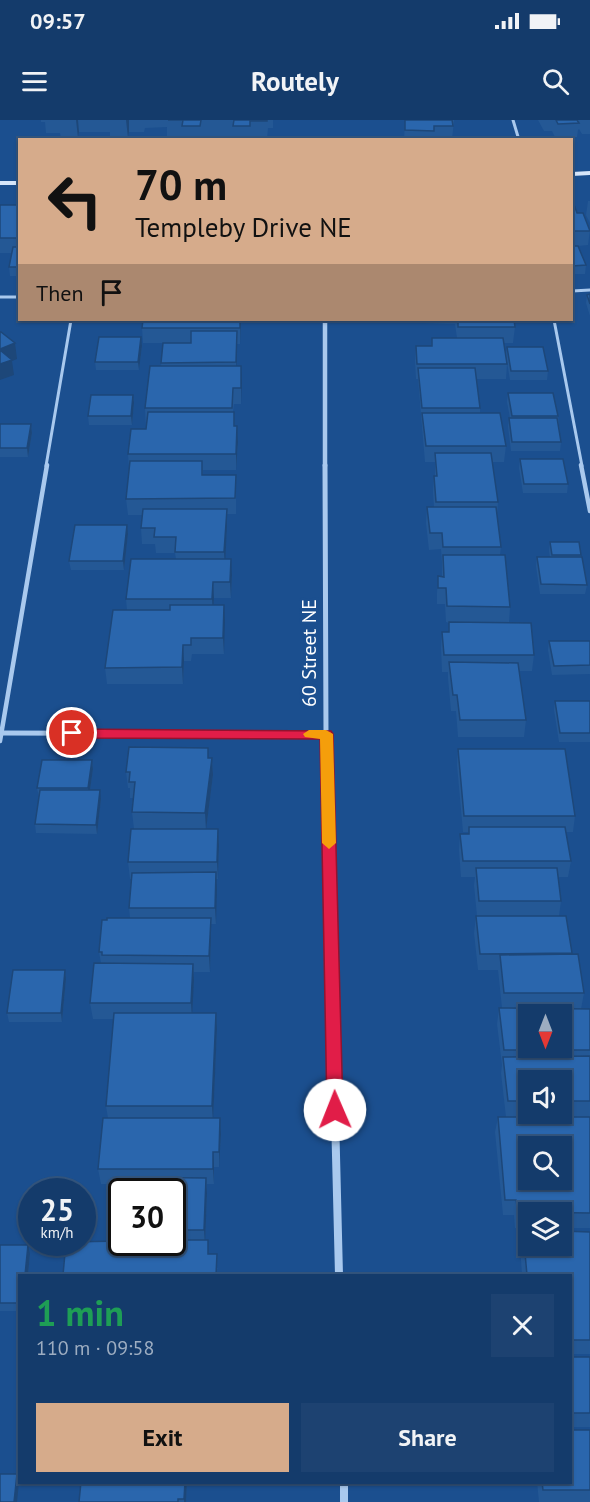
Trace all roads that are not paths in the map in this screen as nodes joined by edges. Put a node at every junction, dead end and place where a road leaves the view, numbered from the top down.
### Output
1 (513, 120) edge
2 (518, 138) edge
3 (590, 173) edge
4 (573, 174) edge
5 (0, 183) edge
6 (18, 183) edge
7 (590, 290) edge
8 (573, 291) edge
9 (0, 297) edge
10 (18, 297) edge
11 (71, 321) edge
12 (325, 321) edge
13 (554, 321) edge
14 (590, 511) edge
15 (1, 733) edge
16 (326, 734) junction
17 (0, 741) edge
18 (339, 1274) edge
19 (344, 1484) edge
20 (344, 1502) edge

1 - 2 lane
3 - 4 street
5 - 6 street
7 - 8 lane
9 - 10 lane
11 - 15 lane
12 - 16 street, 60 Street NE
13 - 14 lane
15 - 16 street
15 - 17 lane
16 - 18 street, 60 Street NE
19 - 20 street

